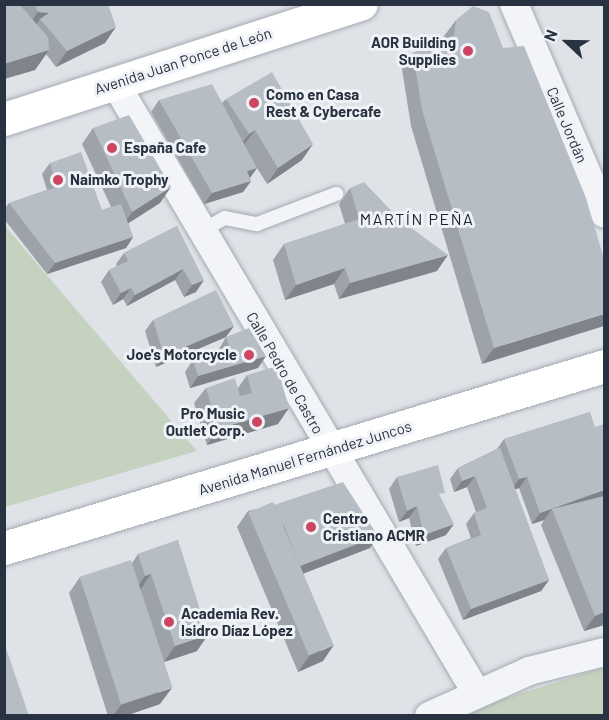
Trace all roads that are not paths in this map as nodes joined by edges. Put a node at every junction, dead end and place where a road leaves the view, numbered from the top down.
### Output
1 (361, 4) edge
2 (514, 4) edge
3 (115, 82) junction
4 (4, 118) edge
5 (336, 194) dead end
6 (604, 213) edge
7 (203, 230) junction
8 (604, 366) edge
9 (330, 452) junction
10 (4, 548) edge
11 (604, 652) edge
12 (476, 692) junction
13 (429, 716) edge

1 - 3 main road, Avenida Juan Ponce de León
2 - 6 street, Calle Jordán
3 - 4 main road, Avenida Juan Ponce de León
3 - 7 street, Calle Pedro de Castro
5 - 7 lane
7 - 9 street, Calle Pedro de Castro
8 - 9 main road, Avenida Manuel Fernández Juncos
9 - 10 main road, Avenida Manuel Fernández Juncos
9 - 12 street, Calle Pedro de Castro
11 - 12 street
12 - 13 street

